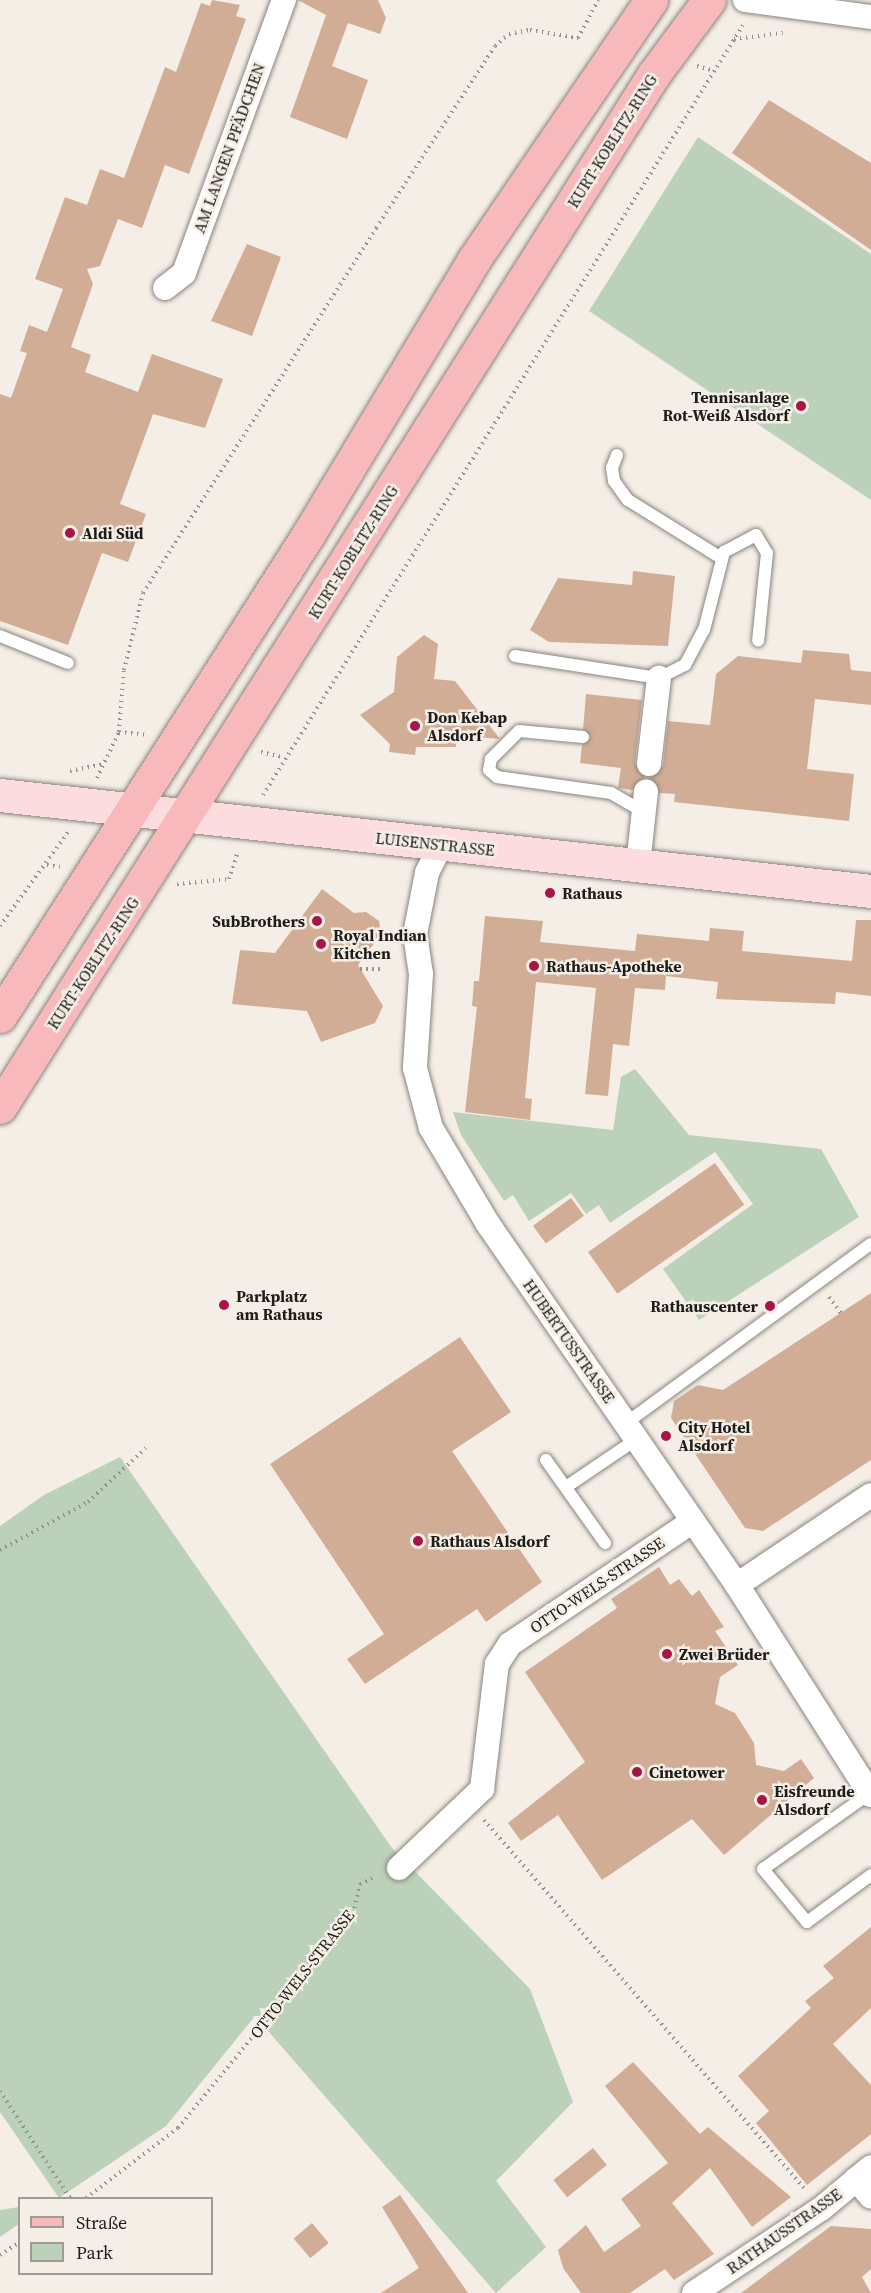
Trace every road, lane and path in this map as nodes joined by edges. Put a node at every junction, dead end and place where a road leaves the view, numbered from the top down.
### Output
1 (284, 0) edge
2 (598, 0) edge
3 (651, 0) edge
4 (709, 0) edge
5 (745, 0) edge
6 (871, 17) edge
7 (733, 39) dead end
8 (165, 288) dead end
9 (617, 455) dead end
10 (721, 558) junction
11 (0, 636) edge
12 (758, 641) dead end
13 (515, 656) dead end
14 (68, 663) dead end
15 (659, 678) junction
16 (119, 732) junction
17 (156, 736) dead end
18 (583, 737) dead end
19 (249, 749) dead end
20 (283, 757) junction
21 (650, 764) dead end
22 (0, 795) edge
23 (261, 798) dead end
24 (645, 802) joint
25 (85, 804) junction
26 (133, 809) junction
27 (187, 816) junction
28 (241, 842) dead end
29 (441, 844) junction
30 (638, 865) junction
31 (165, 882) dead end
32 (871, 891) edge
33 (0, 926) edge
34 (360, 969) dead end
35 (381, 969) dead end
36 (0, 1016) edge
37 (0, 1107) edge
38 (871, 1244) edge
39 (632, 1431) junction
40 (146, 1448) dead end
41 (546, 1460) dead end
42 (566, 1487) junction
43 (871, 1495) edge
44 (693, 1521) junction
45 (605, 1543) dead end
46 (0, 1550) edge
47 (737, 1585) junction
48 (870, 1794) edge
49 (470, 1804) junction
50 (399, 1868) joint
51 (871, 1875) edge
52 (0, 2091) edge
53 (866, 2181) edge
54 (69, 2197) edge
55 (89, 2197) edge
56 (821, 2209) junction
57 (18, 2243) edge
58 (0, 2255) edge
59 (694, 2293) edge

1 - 8 street, AM LANGEN PFÄDCHEN
2 - 16 path
3 - 26 main road
4 - 27 main road, KURT-KOBLITZ-RING
5 - 6 street
7 - 20 path
9 - 10 lane
10 - 12 lane
10 - 15 lane
11 - 14 lane
13 - 15 lane
15 - 21 street
16 - 17 path
16 - 25 path
18 - 24 lane
19 - 20 path
20 - 23 path
22 - 25 main road, LUISENSTRASSE
24 - 30 street
25 - 26 main road, LUISENSTRASSE
25 - 33 path
26 - 27 main road, LUISENSTRASSE
26 - 36 main road
27 - 29 main road, LUISENSTRASSE
27 - 37 main road, KURT-KOBLITZ-RING
28 - 31 path
29 - 30 main road, LUISENSTRASSE
29 - 39 street, HUBERTUSSTRASSE
30 - 32 main road, LUISENSTRASSE
34 - 35 path
38 - 39 lane
39 - 42 lane
39 - 44 street, HUBERTUSSTRASSE
40 - 46 path
41 - 42 lane
42 - 45 lane
43 - 47 street
44 - 47 street, HUBERTUSSTRASSE
44 - 49 street, OTTO-WELS-STRASSE
47 - 48 street, HUBERTUSSTRASSE
48 - 51 lane
49 - 50 street, OTTO-WELS-STRASSE
49 - 56 path
50 - 55 path, OTTO-WELS-STRASSE
52 - 54 path
53 - 56 street, RATHAUSSTRASSE
56 - 59 street, RATHAUSSTRASSE
57 - 58 path

